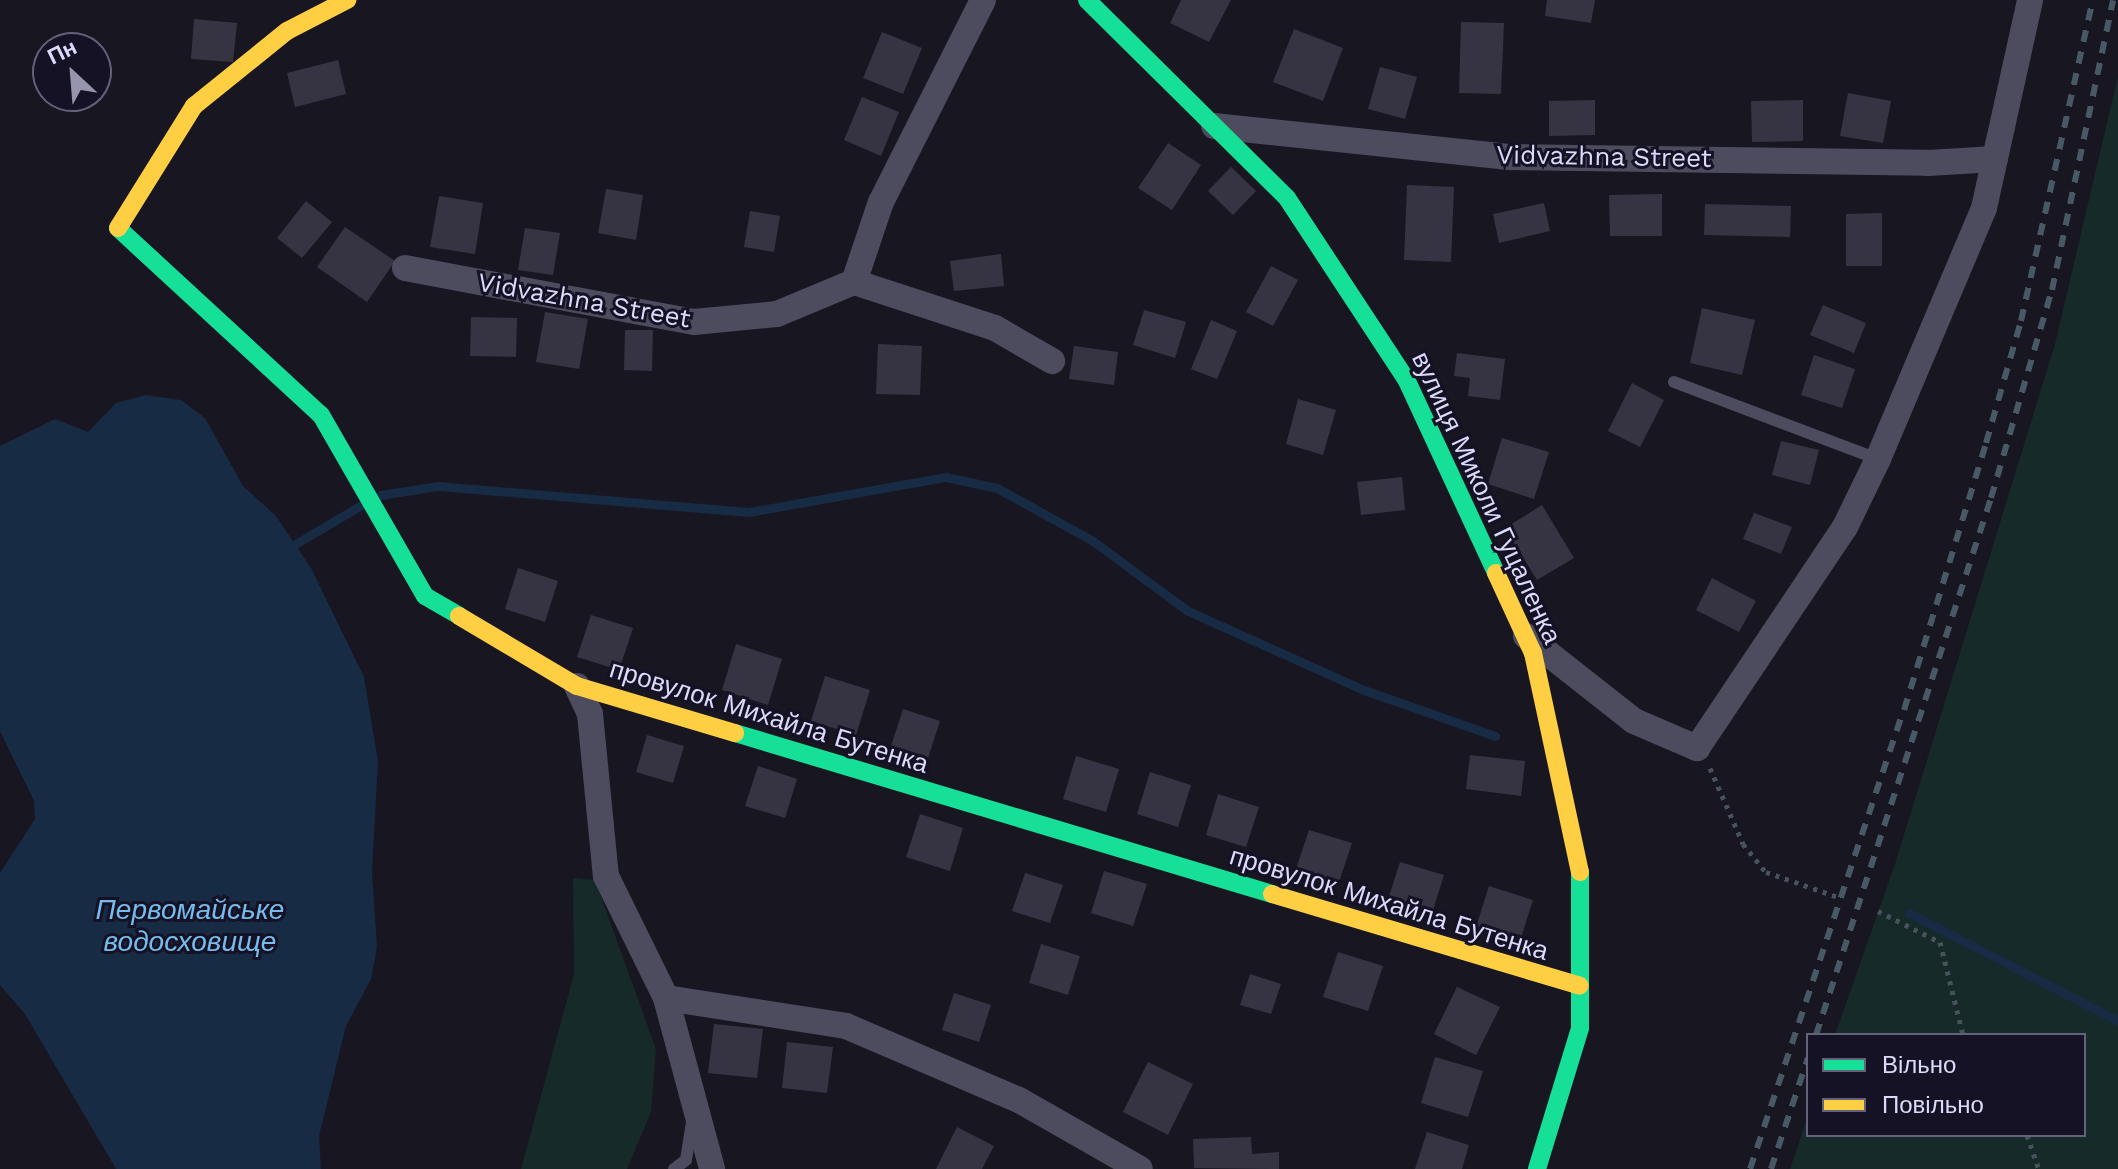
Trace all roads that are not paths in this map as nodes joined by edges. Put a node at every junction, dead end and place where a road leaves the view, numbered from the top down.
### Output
1 (347, 0) edge
2 (983, 0) edge
3 (1087, 0) edge
4 (2030, 0) edge
5 (317, 8) edge
6 (1214, 126) junction
7 (1995, 159) junction
8 (405, 268) dead end
9 (854, 282) junction
10 (1052, 361) dead end
11 (1674, 382) dead end
12 (1878, 459) junction
13 (1524, 634) junction
14 (577, 686) junction
15 (1580, 986) junction
16 (666, 998) junction
17 (694, 1112) junction
18 (674, 1169) edge
19 (712, 1169) edge
20 (1140, 1169) edge
21 (1537, 1169) edge

1 - 5 street
2 - 9 street
3 - 6 street, вулиця Миколи Гуцаленка
4 - 7 street
5 - 14 street, провулок Михайла Бутенка
6 - 7 street, Vidvazhna Street
6 - 13 street, вулиця Миколи Гуцаленка
7 - 12 street
8 - 9 street, Vidvazhna Street
9 - 10 street
11 - 12 lane
12 - 13 street
13 - 15 street, вулиця Миколи Гуцаленка
14 - 15 street, провулок Михайла Бутенка
14 - 16 street
15 - 21 street, вулиця Миколи Гуцаленка
16 - 17 street
16 - 20 street
17 - 18 lane
17 - 19 street

